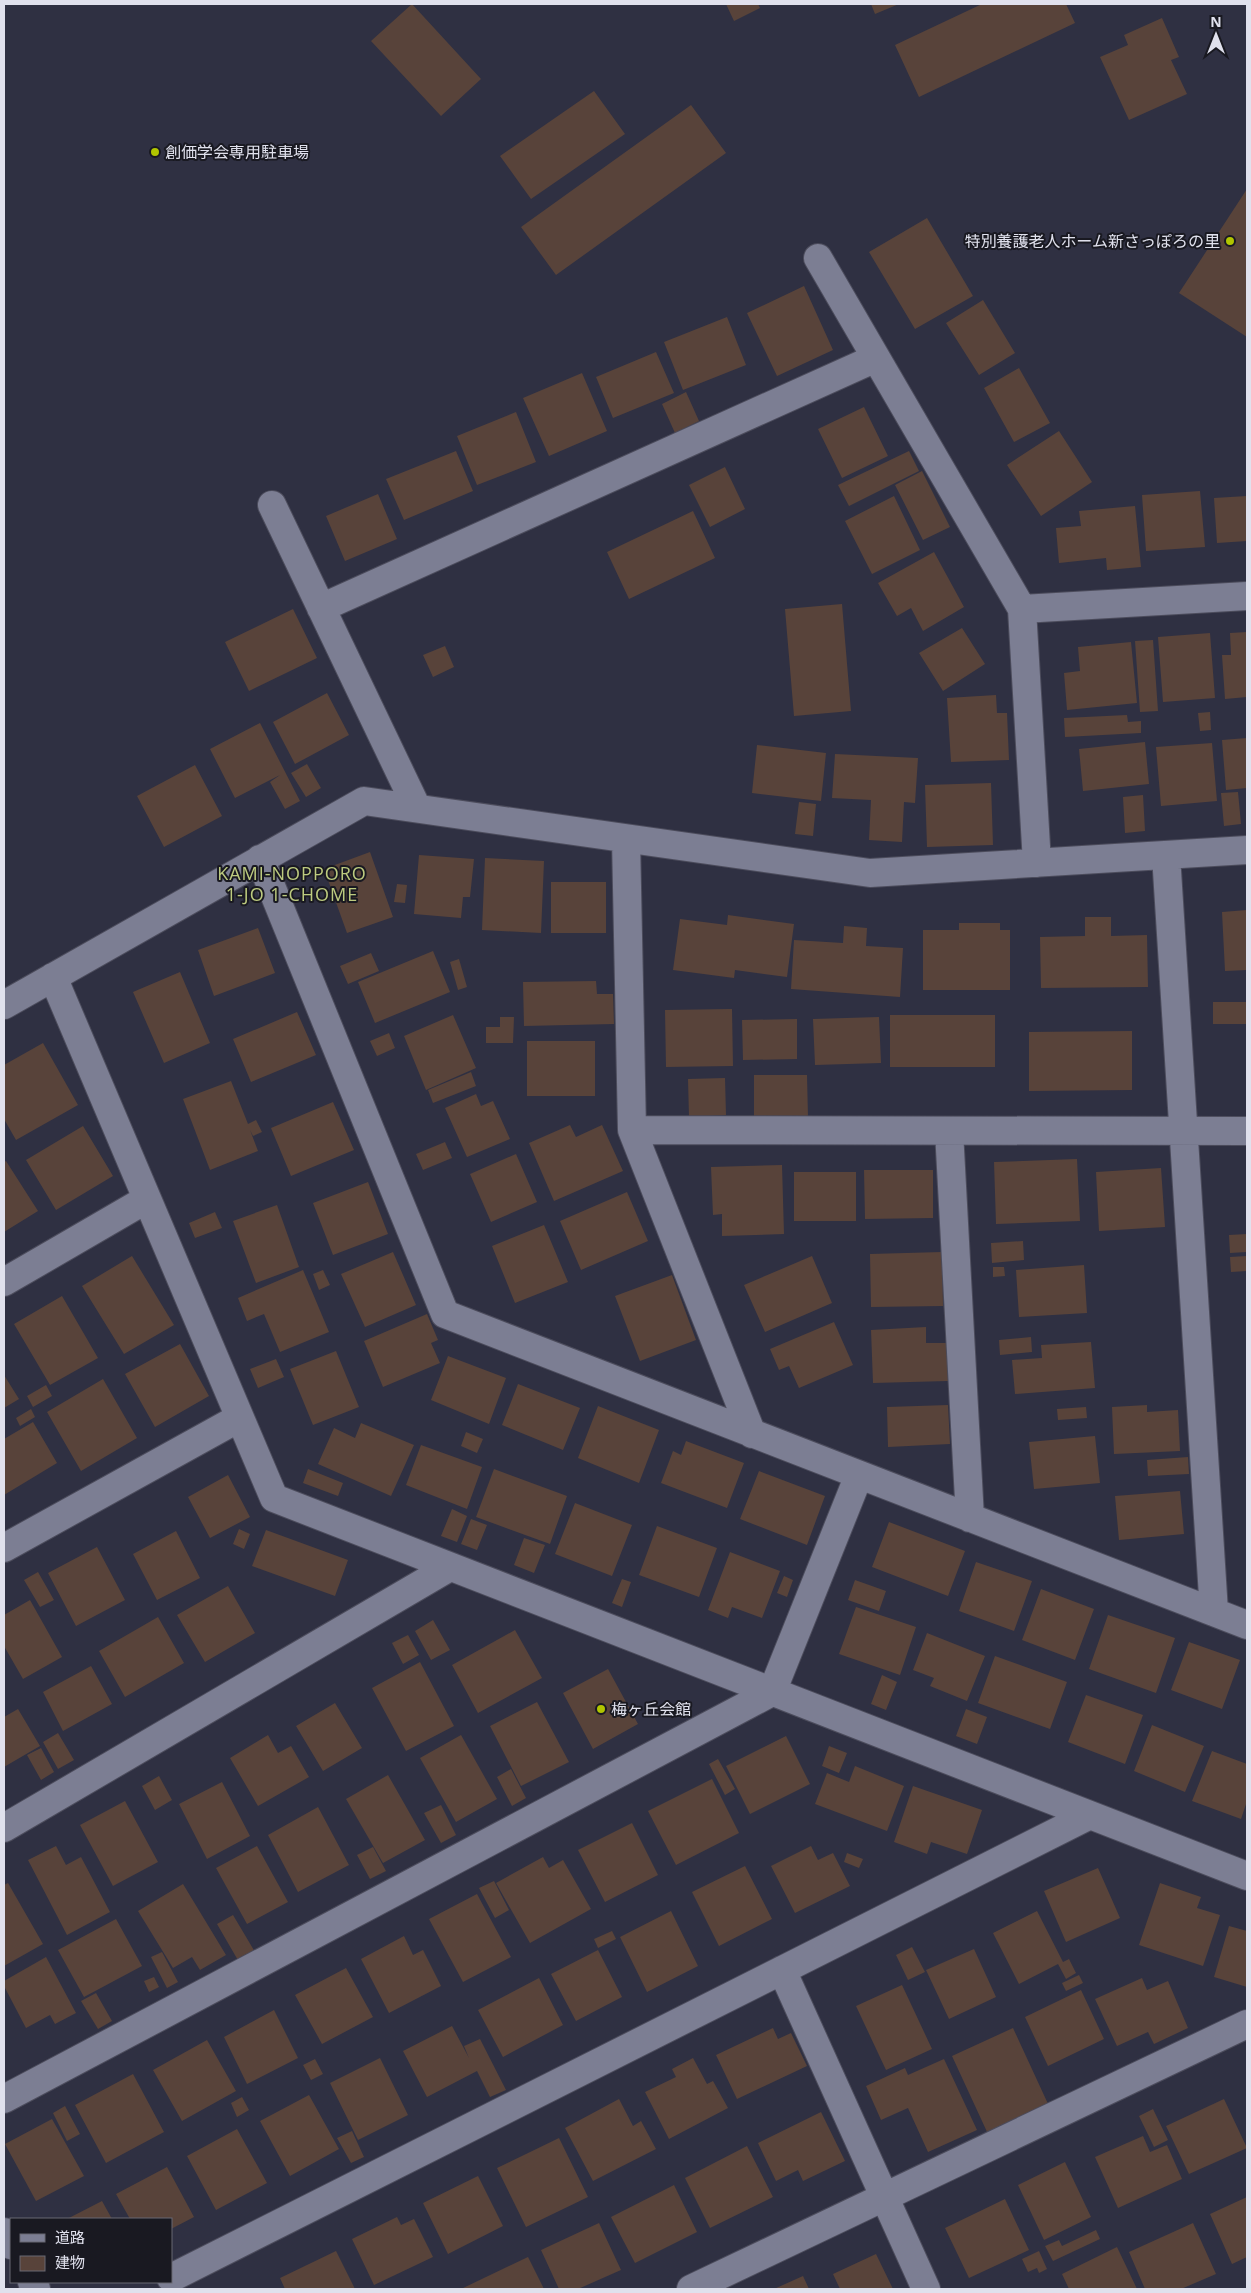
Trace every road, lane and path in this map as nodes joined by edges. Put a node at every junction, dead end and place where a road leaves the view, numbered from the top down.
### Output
1 (818, 258) dead end
2 (876, 358) junction
3 (272, 504) dead end
4 (1247, 596) edge
5 (321, 608) junction
6 (1022, 609) junction
7 (417, 808) junction
8 (626, 839) junction
9 (1247, 850) edge
10 (1166, 855) junction
11 (260, 860) junction
12 (1037, 863) junction
13 (53, 977) junction
14 (4, 1005) edge
15 (632, 1130) junction
16 (949, 1131) junction
17 (1183, 1131) junction
18 (1247, 1131) edge
19 (147, 1199) junction
20 (4, 1282) edge
21 (239, 1418) junction
22 (752, 1434) junction
23 (859, 1475) junction
24 (970, 1518) junction
25 (4, 1548) edge
26 (450, 1567) junction
27 (1214, 1612) junction
28 (1247, 1625) edge
29 (772, 1692) junction
30 (1090, 1815) junction
31 (4, 1828) edge
32 (1247, 1876) edge
33 (782, 1970) junction
34 (1247, 2024) edge
35 (4, 2099) edge
36 (884, 2197) junction
37 (4, 2232) edge
38 (10, 2243) edge
39 (172, 2277) edge
40 (163, 2283) edge
41 (150, 2289) edge
42 (691, 2289) edge
43 (926, 2289) edge

1 - 2 street
2 - 5 street
2 - 6 street
3 - 5 street
4 - 6 street
5 - 7 street
6 - 12 street
7 - 8 street
7 - 11 street
8 - 12 street
8 - 15 street
9 - 10 street
10 - 12 street
10 - 17 street
11 - 13 street
11 - 22 street
13 - 14 street
13 - 19 street
15 - 16 street
15 - 22 street
16 - 17 street
16 - 24 street
17 - 18 street
17 - 27 street
19 - 20 street
19 - 21 street
21 - 25 street
21 - 26 street
22 - 23 street
23 - 24 street
23 - 29 street
24 - 27 street
26 - 29 street
26 - 31 street
27 - 28 street
29 - 30 street
29 - 35 street
30 - 32 street
30 - 33 street
33 - 36 street
33 - 39 street
34 - 36 street
36 - 42 street
36 - 43 street
37 - 38 street
40 - 41 street

